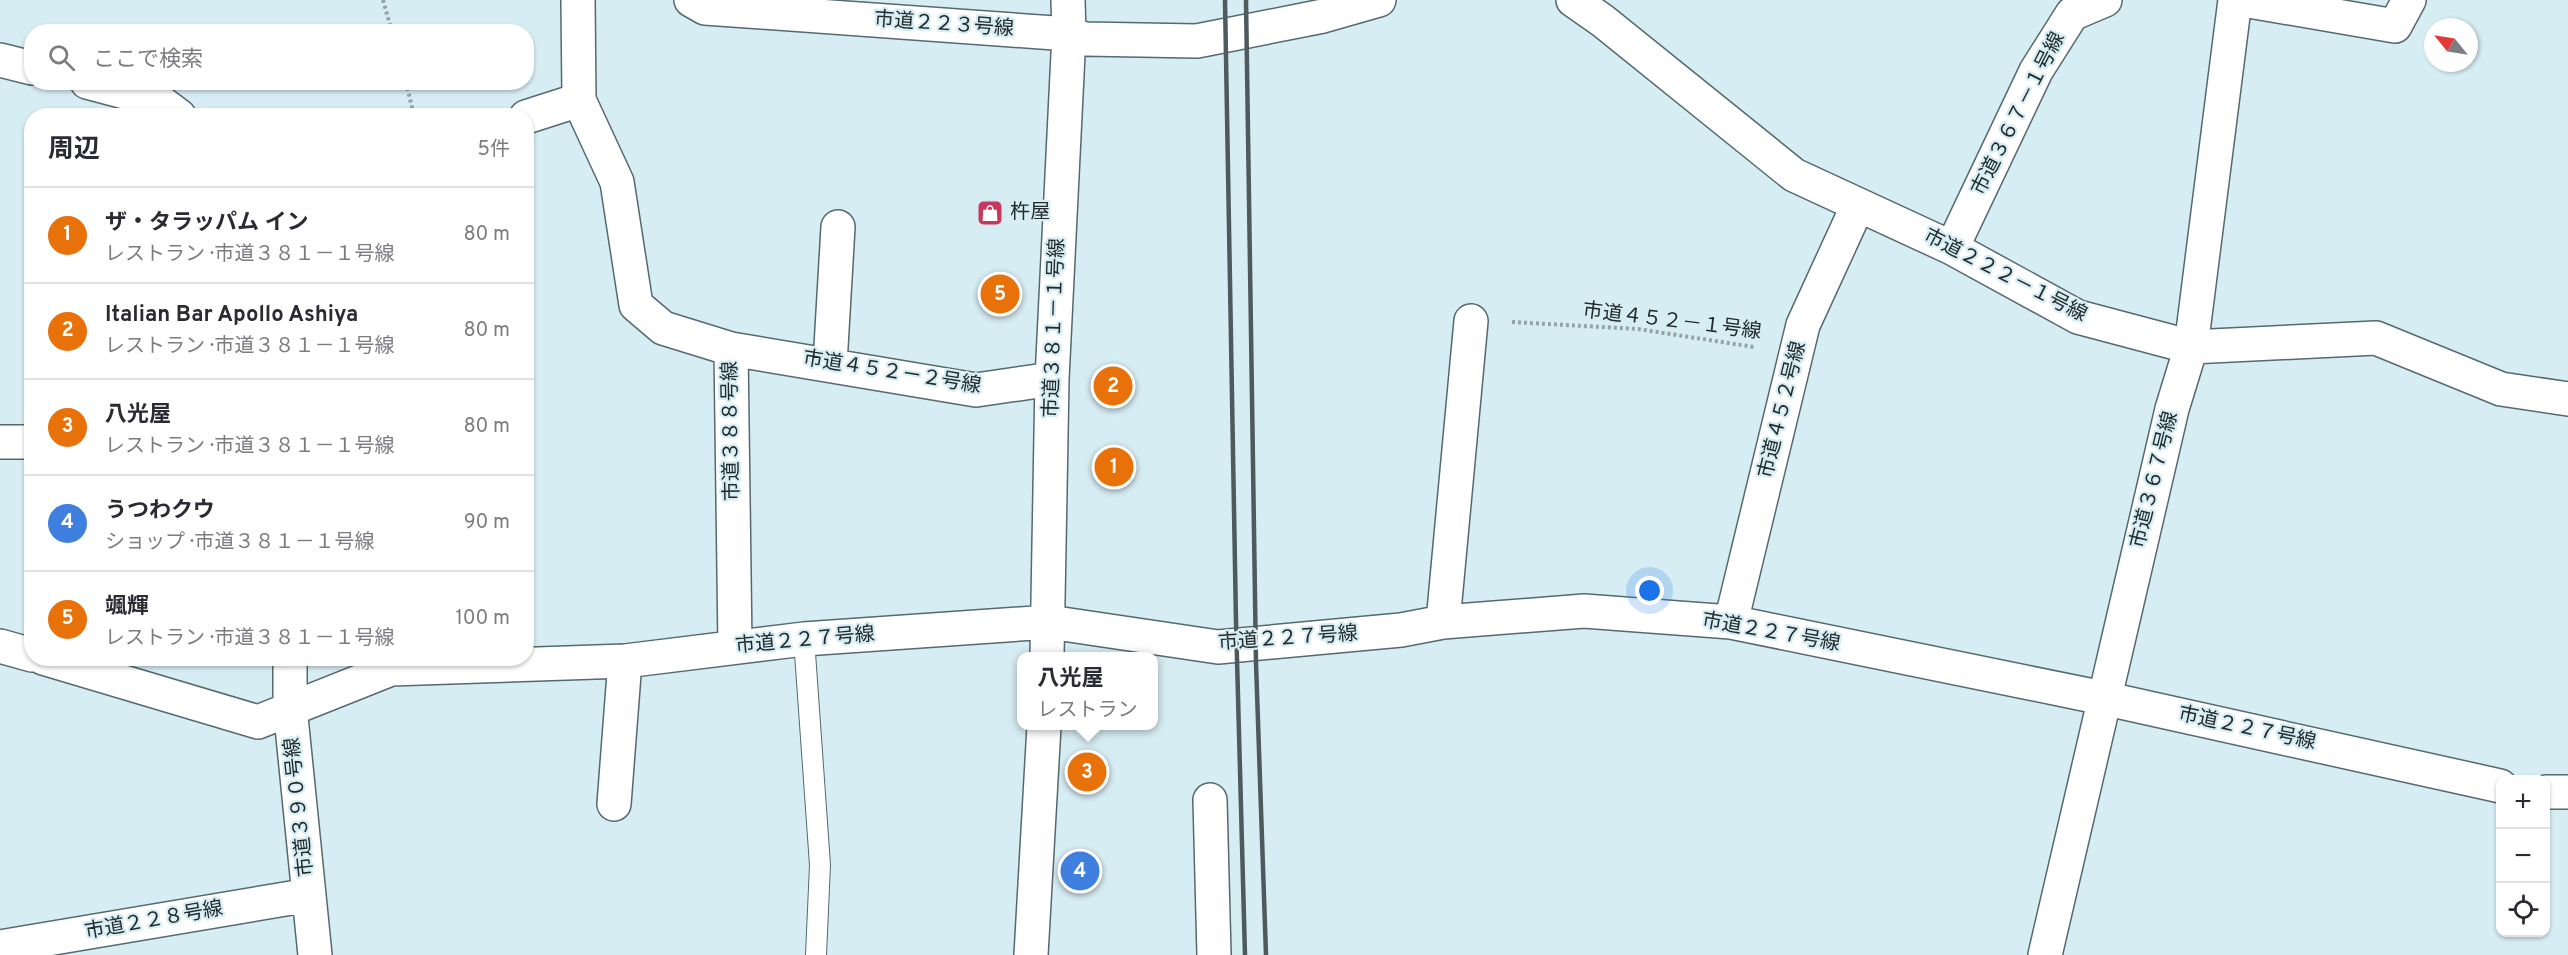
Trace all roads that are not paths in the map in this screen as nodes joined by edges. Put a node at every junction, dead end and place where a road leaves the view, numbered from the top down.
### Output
1 (578, 0) edge
2 (692, 0) edge
3 (1068, 0) edge
4 (1379, 0) edge
5 (1573, 0) edge
6 (2105, 0) edge
7 (2235, 0) edge
8 (2242, 0) edge
9 (2409, 0) edge
10 (1609, 11) edge
11 (1069, 34) junction
12 (0, 60) edge
13 (24, 66) edge
14 (117, 90) edge
15 (579, 100) junction
16 (168, 108) edge
17 (534, 114) edge
18 (1858, 205) junction
19 (838, 227) dead end
20 (1952, 248) junction
21 (1471, 321) road end
22 (2191, 347) junction
23 (731, 349) junction
24 (830, 364) junction
25 (1052, 379) junction
26 (2568, 399) edge
27 (0, 442) edge
28 (24, 442) edge
29 (1049, 622) junction
30 (1443, 622) junction
31 (1731, 622) junction
32 (804, 639) junction
33 (0, 646) edge
34 (735, 647) junction
35 (1047, 652) edge
36 (24, 653) edge
37 (625, 661) junction
38 (534, 664) edge
39 (70, 666) edge
40 (290, 666) edge
41 (479, 666) edge
42 (2103, 698) junction
43 (290, 707) junction
44 (1044, 730) edge
45 (2496, 785) edge
46 (2550, 792) edge
47 (2568, 792) edge
48 (1210, 800) dead end
49 (614, 804) dead end
50 (309, 895) junction
51 (0, 947) edge
52 (315, 955) edge
53 (816, 955) edge
54 (1031, 955) edge
55 (1214, 955) edge
56 (2045, 955) edge

1 - 15 street, 市道３８８号線
2 - 11 street, 市道２２３号線
3 - 11 street, 市道３８１－１号線
4 - 11 street, 市道２２３号線
5 - 10 street, 市道２２２－１号線
6 - 20 street, 市道３６７－１号線
7 - 22 street, 市道３６７号線
8 - 9 street
10 - 18 street, 市道２２２－１号線
11 - 25 street, 市道３８１－１号線
12 - 13 street
14 - 16 street
15 - 17 street
15 - 23 street, 市道３８８号線
18 - 20 street, 市道２２２－１号線
18 - 31 street, 市道４５２号線
19 - 24 street
20 - 22 street, 市道２２２－１号線
21 - 30 street
22 - 26 street, 市道２２２－１号線
22 - 42 street, 市道３６７号線
23 - 24 street, 市道４５２－２号線
23 - 34 street, 市道３８８号線
24 - 25 street, 市道４５２－２号線
25 - 29 street, 市道３８１－１号線
27 - 28 street
29 - 30 street, 市道２２７号線
29 - 32 street, 市道２２７号線
29 - 35 street, 市道３８１－１号線
30 - 31 street, 市道２２７号線
31 - 42 street, 市道２２７号線
32 - 34 street, 市道２２７号線
32 - 53 lane
33 - 36 street
34 - 37 street, 市道２２７号線
37 - 38 street, 市道２２７号線
37 - 49 street
39 - 43 street, 市道２２７号線
40 - 43 street, 市道３９０号線
41 - 43 street, 市道２２７号線
42 - 45 street, 市道２２７号線
42 - 56 street, 市道３６７号線
43 - 50 street, 市道３９０号線
44 - 54 street
46 - 47 street
48 - 55 street
50 - 51 street, 市道２２８号線
50 - 52 street, 市道３９０号線

